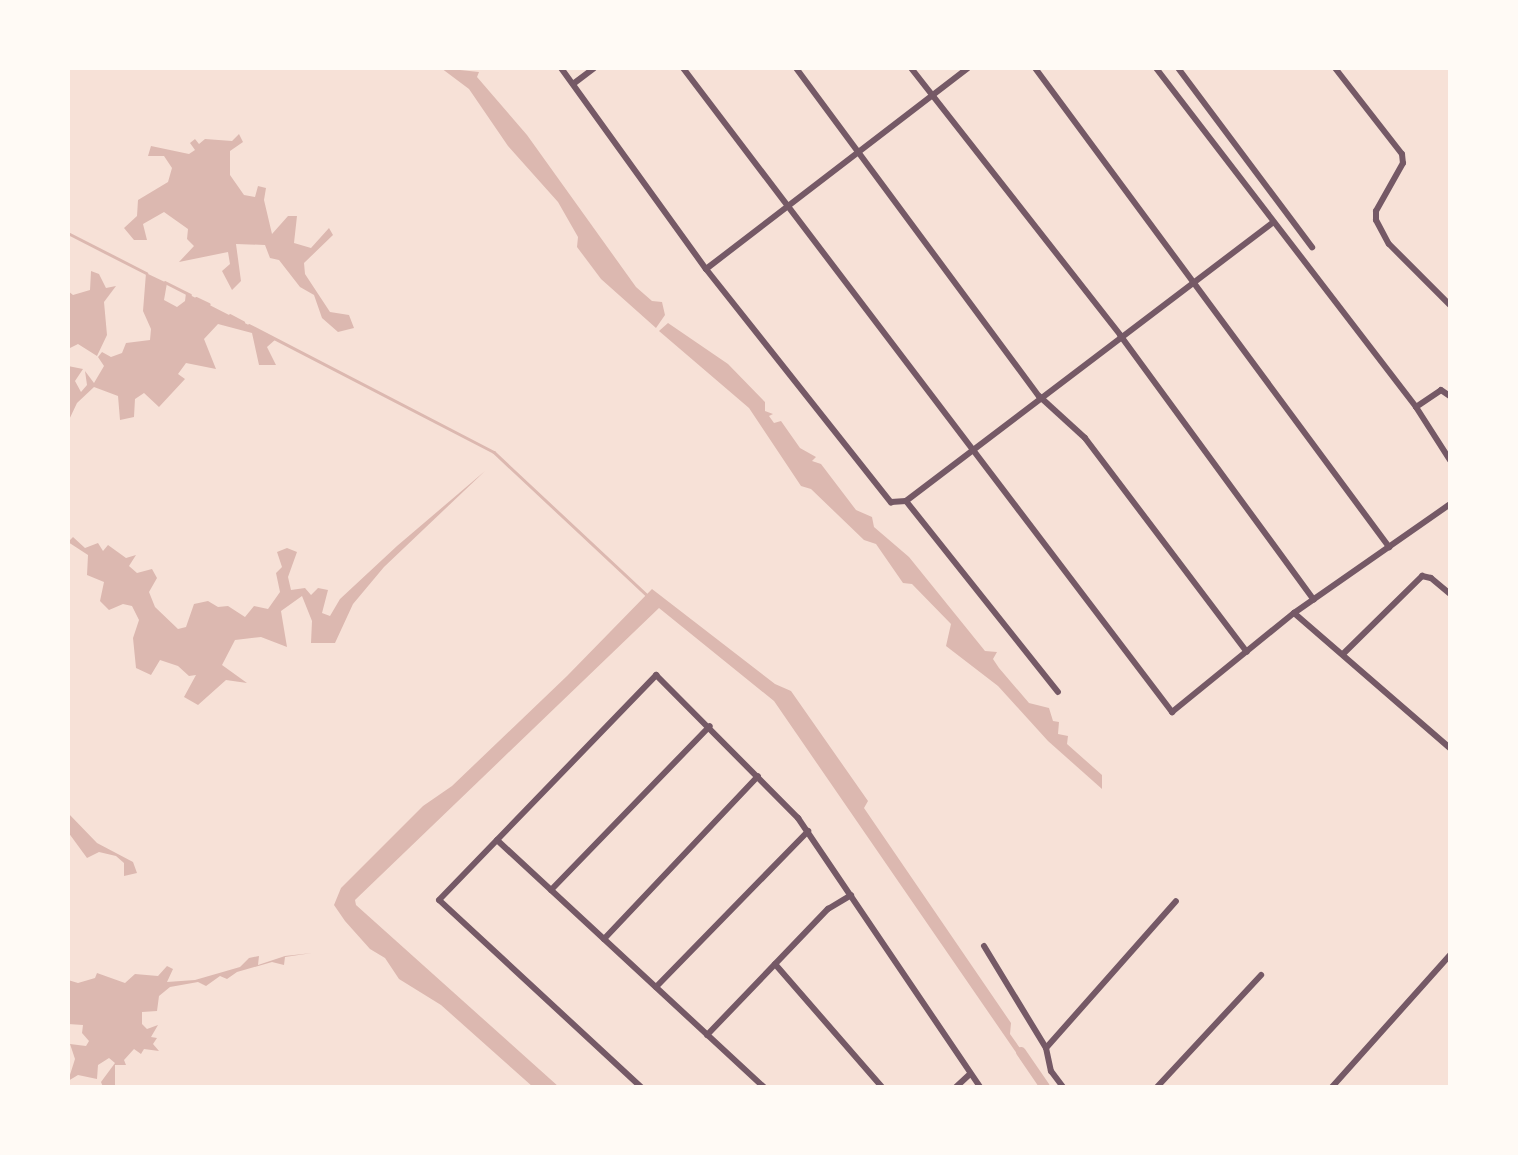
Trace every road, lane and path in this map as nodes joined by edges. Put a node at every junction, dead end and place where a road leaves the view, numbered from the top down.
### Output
1 (561, 68) edge
2 (594, 68) edge
3 (683, 68) edge
4 (796, 68) edge
5 (911, 68) edge
6 (968, 68) edge
7 (1035, 68) edge
8 (1156, 68) edge
9 (1178, 68) edge
10 (1335, 68) edge
11 (573, 85) junction
12 (931, 96) junction
13 (857, 153) junction
14 (789, 207) junction
15 (1272, 223) junction
16 (1312, 247) dead end
17 (706, 269) junction
18 (1191, 284) junction
19 (1450, 305) edge
20 (1120, 335) junction
21 (1039, 396) junction
22 (1450, 396) edge
23 (1416, 407) junction
24 (971, 448) junction
25 (1450, 460) edge
26 (906, 501) junction
27 (1450, 504) edge
28 (1389, 547) junction
29 (1450, 594) edge
30 (1314, 600) junction
31 (1294, 613) junction
32 (1247, 652) junction
33 (1344, 653) junction
34 (1058, 692) dead end
35 (709, 726) junction
36 (1450, 748) edge
37 (758, 776) junction
38 (808, 831) junction
39 (497, 840) junction
40 (551, 890) junction
41 (851, 895) junction
42 (1176, 901) dead end
43 (604, 939) junction
44 (984, 946) dead end
45 (1450, 955) edge
46 (775, 964) junction
47 (1261, 975) dead end
48 (656, 987) junction
49 (707, 1035) junction
50 (1046, 1048) junction
51 (970, 1075) junction
52 (641, 1087) edge
53 (764, 1087) edge
54 (883, 1087) edge
55 (956, 1087) edge
56 (980, 1087) edge
57 (1063, 1087) edge
58 (1157, 1087) edge
59 (1332, 1087) edge

1 - 11 street
2 - 11 street
3 - 14 street
4 - 13 street
5 - 12 street
6 - 12 street
7 - 18 street
8 - 15 street
9 - 16 street
10 - 19 street
11 - 17 street
12 - 13 street
12 - 20 street
13 - 14 street
13 - 21 street
14 - 17 street
14 - 24 street
15 - 18 street
15 - 23 street
17 - 26 street
18 - 20 street
18 - 28 street
20 - 21 street
20 - 30 street
21 - 24 street
21 - 32 street
22 - 23 street
23 - 25 street
24 - 26 street
24 - 32 street
26 - 34 street
27 - 28 street
28 - 30 street
29 - 33 street
30 - 31 street
31 - 32 street
31 - 33 street
33 - 36 street
35 - 37 street
35 - 39 street
35 - 40 street
37 - 38 street
37 - 43 street
38 - 41 street
38 - 48 street
39 - 40 street
39 - 52 street
40 - 43 street
41 - 46 street
41 - 51 street
42 - 50 street
43 - 48 street
44 - 50 street
45 - 59 street
46 - 49 street
46 - 54 street
47 - 58 street
48 - 49 street
49 - 53 street
50 - 57 street
51 - 55 street
51 - 56 street

